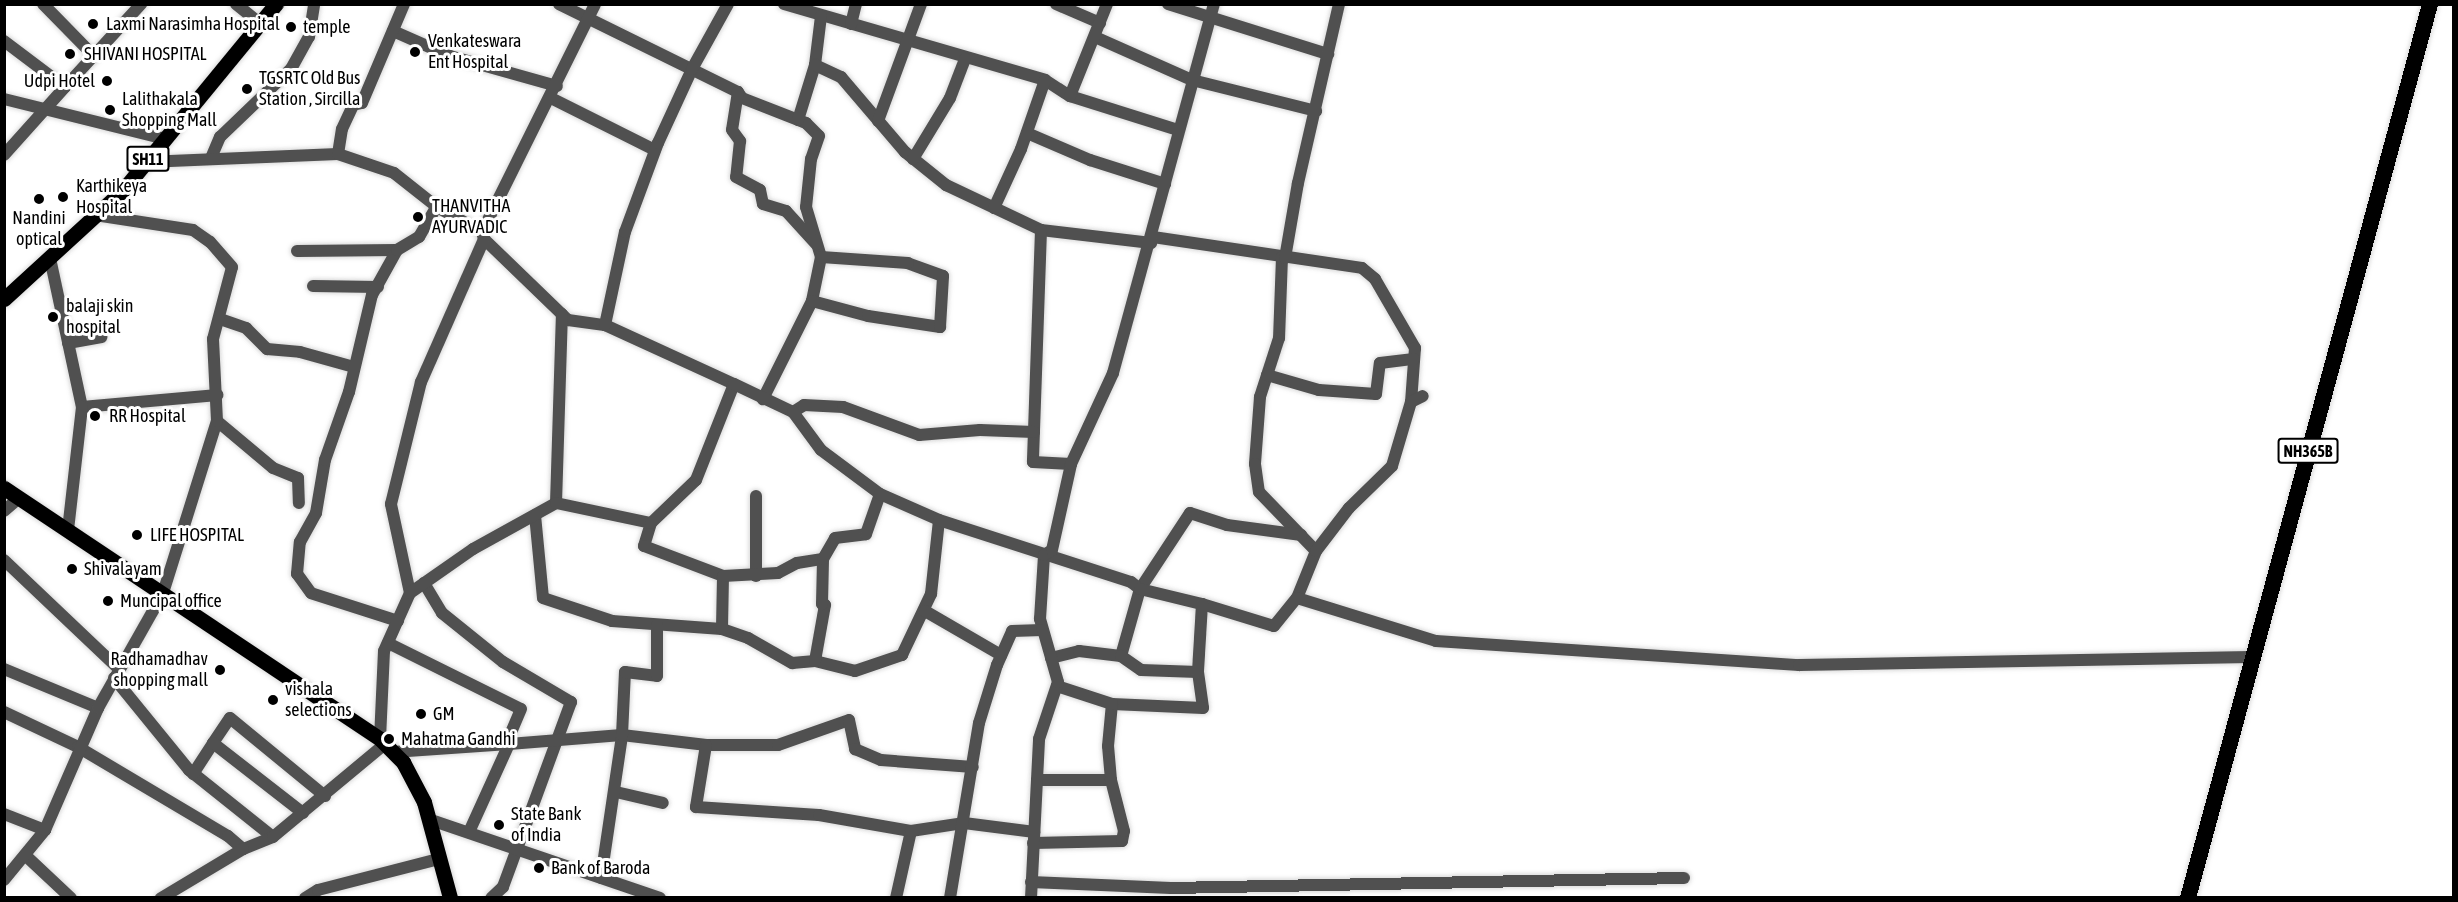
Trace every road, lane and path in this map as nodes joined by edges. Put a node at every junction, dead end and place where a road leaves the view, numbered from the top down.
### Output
1 (43, 4) edge
2 (141, 4) edge
3 (236, 4) edge
4 (276, 4) edge
5 (314, 4) edge
6 (404, 4) edge
7 (559, 4) edge
8 (595, 4) edge
9 (728, 4) edge
10 (784, 4) edge
11 (856, 4) edge
12 (921, 4) edge
13 (1056, 4) edge
14 (1107, 4) edge
15 (1168, 4) edge
16 (1214, 4) edge
17 (1339, 4) edge
18 (2430, 4) edge
19 (821, 16) junction
20 (587, 19) junction
21 (1209, 20) junction
22 (1100, 23) junction
23 (261, 24) junction
24 (851, 24) junction
25 (393, 31) junction
26 (1095, 37) junction
27 (909, 40) junction
28 (4, 41) edge
29 (1328, 54) junction
30 (94, 56) junction
31 (964, 59) junction
32 (815, 65) junction
33 (692, 69) junction
34 (1045, 80) junction
35 (1192, 80) junction
36 (556, 86) junction
37 (65, 87) junction
38 (738, 92) junction
39 (1070, 96) junction
40 (551, 98) junction
41 (4, 99) edge
42 (41, 110) junction
43 (1316, 111) junction
44 (798, 120) junction
45 (878, 121) junction
46 (1179, 130) junction
47 (1027, 133) junction
48 (166, 139) junction
49 (655, 150) junction
50 (338, 154) junction
51 (4, 155) edge
52 (211, 158) junction
53 (913, 159) junction
54 (146, 162) junction
55 (1166, 184) junction
56 (436, 207) junction
57 (994, 208) junction
58 (95, 215) junction
59 (1041, 230) junction
60 (483, 235) junction
61 (1152, 240) junction
62 (397, 250) junction
63 (297, 251) dead end
64 (820, 252) junction
65 (50, 258) junction
66 (1284, 258) junction
67 (313, 286) dead end
68 (378, 286) junction
69 (4, 299) edge
70 (812, 301) junction
71 (562, 314) junction
72 (220, 319) junction
73 (605, 325) junction
74 (101, 337) dead end
75 (68, 343) junction
76 (1414, 359) junction
77 (354, 367) junction
78 (1267, 375) junction
79 (734, 384) junction
80 (217, 395) junction
81 (1423, 396) dead end
82 (763, 399) junction
83 (1411, 402) junction
84 (82, 407) junction
85 (793, 412) junction
86 (217, 421) junction
87 (1034, 432) junction
88 (1071, 464) junction
89 (4, 488) edge
90 (880, 494) junction
91 (756, 496) dead end
92 (19, 498) junction
93 (299, 503) dead end
94 (556, 503) junction
95 (4, 512) edge
96 (534, 515) junction
97 (939, 520) junction
98 (651, 523) junction
99 (68, 530) junction
100 (1300, 535) junction
101 (1316, 551) junction
102 (1044, 555) junction
103 (823, 559) junction
104 (4, 560) edge
105 (723, 576) junction
106 (756, 576) junction
107 (424, 583) junction
108 (1140, 589) junction
109 (163, 593) junction
110 (410, 593) junction
111 (1297, 598) junction
112 (1202, 604) junction
113 (925, 611) junction
114 (398, 621) junction
115 (657, 625) junction
116 (722, 629) junction
117 (1042, 630) junction
118 (388, 643) junction
119 (1001, 655) junction
120 (1121, 656) junction
121 (2251, 657) junction
122 (1051, 658) junction
123 (815, 661) junction
124 (4, 669) edge
125 (1198, 672) junction
126 (116, 673) junction
127 (1057, 687) junction
128 (1112, 704) junction
129 (98, 708) junction
130 (4, 712) edge
131 (622, 735) junction
132 (560, 739) junction
133 (213, 743) junction
134 (508, 744) junction
135 (386, 745) junction
136 (706, 745) junction
137 (78, 747) junction
138 (973, 767) junction
139 (194, 774) junction
140 (1037, 780) junction
141 (1111, 780) junction
142 (616, 792) junction
143 (325, 796) junction
144 (663, 803) dead end
145 (303, 813) junction
146 (4, 814) edge
147 (428, 819) junction
148 (964, 823) junction
149 (45, 830) junction
150 (911, 831) junction
151 (470, 832) junction
152 (273, 837) junction
153 (1034, 837) junction
154 (516, 848) junction
155 (243, 849) junction
156 (25, 855) junction
157 (440, 859) junction
158 (10, 864) edge
159 (601, 878) junction
160 (1684, 878) dead end
161 (4, 880) edge
162 (1031, 882) junction
163 (182, 892) edge
164 (1154, 892) edge
165 (71, 897) edge
166 (161, 897) edge
167 (305, 897) edge
168 (450, 897) edge
169 (491, 897) edge
170 (660, 897) edge
171 (897, 897) edge
172 (950, 897) edge
173 (1031, 897) edge
174 (2188, 897) edge

1 - 30 street
2 - 30 street
3 - 23 street
4 - 23 main road, SH11
5 - 52 street
6 - 25 street
7 - 20 street
8 - 20 street
9 - 33 street
10 - 19 street
11 - 24 street
12 - 27 street
13 - 22 street
14 - 22 street
15 - 21 street
16 - 21 street
17 - 29 street
18 - 121 highway, NH365B
19 - 24 street
19 - 32 street
20 - 33 street
20 - 36 street
21 - 29 street
21 - 35 street
22 - 26 street
23 - 48 main road, SH11
24 - 27 street
25 - 36 street
25 - 50 street
26 - 35 street
26 - 39 street
27 - 31 street
27 - 45 street
28 - 37 street
29 - 43 street
30 - 37 street
31 - 34 street
31 - 53 street
32 - 44 street
32 - 45 street
33 - 38 street
33 - 49 street
34 - 39 street
34 - 47 street
35 - 43 street
35 - 46 street
36 - 40 street
37 - 42 street
38 - 44 street
38 - 64 street
39 - 46 street
40 - 49 street
40 - 60 street
41 - 42 street
42 - 48 street
42 - 51 street
43 - 66 street
44 - 64 street
45 - 53 street
46 - 55 street
47 - 55 street
47 - 57 street
48 - 54 main road, SH11
49 - 73 street
50 - 52 street
50 - 56 street
52 - 54 street
53 - 57 street
54 - 58 main road, SH11
55 - 61 street
56 - 60 street
56 - 62 street
57 - 59 street
58 - 65 main road, SH11
58 - 72 street
59 - 61 street
59 - 87 street
60 - 71 street
60 - 110 street
61 - 66 street
61 - 88 street
62 - 63 street
62 - 68 street
64 - 70 street
64 - 70 street
65 - 69 main road, SH11
65 - 75 street
66 - 76 street
66 - 78 street
67 - 68 street
68 - 77 street
70 - 82 street
71 - 73 street
71 - 94 street
72 - 77 street
72 - 80 street
73 - 79 street
74 - 75 street
75 - 84 street
76 - 78 street
76 - 83 street
77 - 114 street
78 - 100 street
79 - 82 street
79 - 98 street
80 - 84 street
80 - 86 street
81 - 83 street
82 - 85 street
83 - 101 street
84 - 99 street
85 - 87 street
85 - 90 street
86 - 93 street
86 - 109 street
87 - 88 street
88 - 102 street
89 - 92 main road
90 - 97 street
90 - 103 street
91 - 106 street
92 - 95 street
92 - 99 main road
94 - 96 street
94 - 98 street
96 - 107 street
96 - 115 street
97 - 102 street
97 - 113 street
98 - 105 street
99 - 109 main road
100 - 101 street
100 - 108 street
101 - 111 street
102 - 108 street
102 - 117 street
103 - 106 street
103 - 123 street
104 - 126 street
105 - 106 street
105 - 116 street
107 - 110 street
107 - 132 street
108 - 112 street
108 - 120 street
109 - 126 street
109 - 135 main road
110 - 114 street
111 - 112 street
111 - 121 street
112 - 125 street
113 - 119 street
113 - 123 street
114 - 118 street
115 - 116 street
115 - 131 street
116 - 123 street
117 - 119 street
117 - 122 street
118 - 134 street
118 - 135 street
119 - 138 street
120 - 122 street
120 - 125 street
121 - 174 highway, NH365B
122 - 127 street
124 - 129 street
125 - 128 street
126 - 129 street
126 - 139 street
127 - 128 street
127 - 140 street
128 - 141 street
129 - 137 street
130 - 137 street
131 - 132 street
131 - 136 street
131 - 142 street
132 - 134 street
132 - 154 street
133 - 139 street
133 - 143 street
133 - 145 street
134 - 135 street
134 - 151 street
135 - 143 street
135 - 147 main road
136 - 138 street
136 - 150 street
137 - 149 street
137 - 155 street
138 - 148 street
139 - 152 street
140 - 141 street
140 - 153 street
141 - 153 street
142 - 144 street
142 - 159 street
143 - 145 street
145 - 152 street
146 - 149 street
147 - 151 street
147 - 157 main road
148 - 150 street
148 - 153 street
148 - 172 street
149 - 156 street
150 - 171 street
151 - 154 street
152 - 155 street
153 - 162 street
154 - 159 street
154 - 169 street
155 - 163 street
156 - 158 street
156 - 165 street
157 - 167 street
157 - 168 main road
158 - 161 street
159 - 170 street
160 - 164 street
162 - 164 street
162 - 173 street
163 - 166 street

